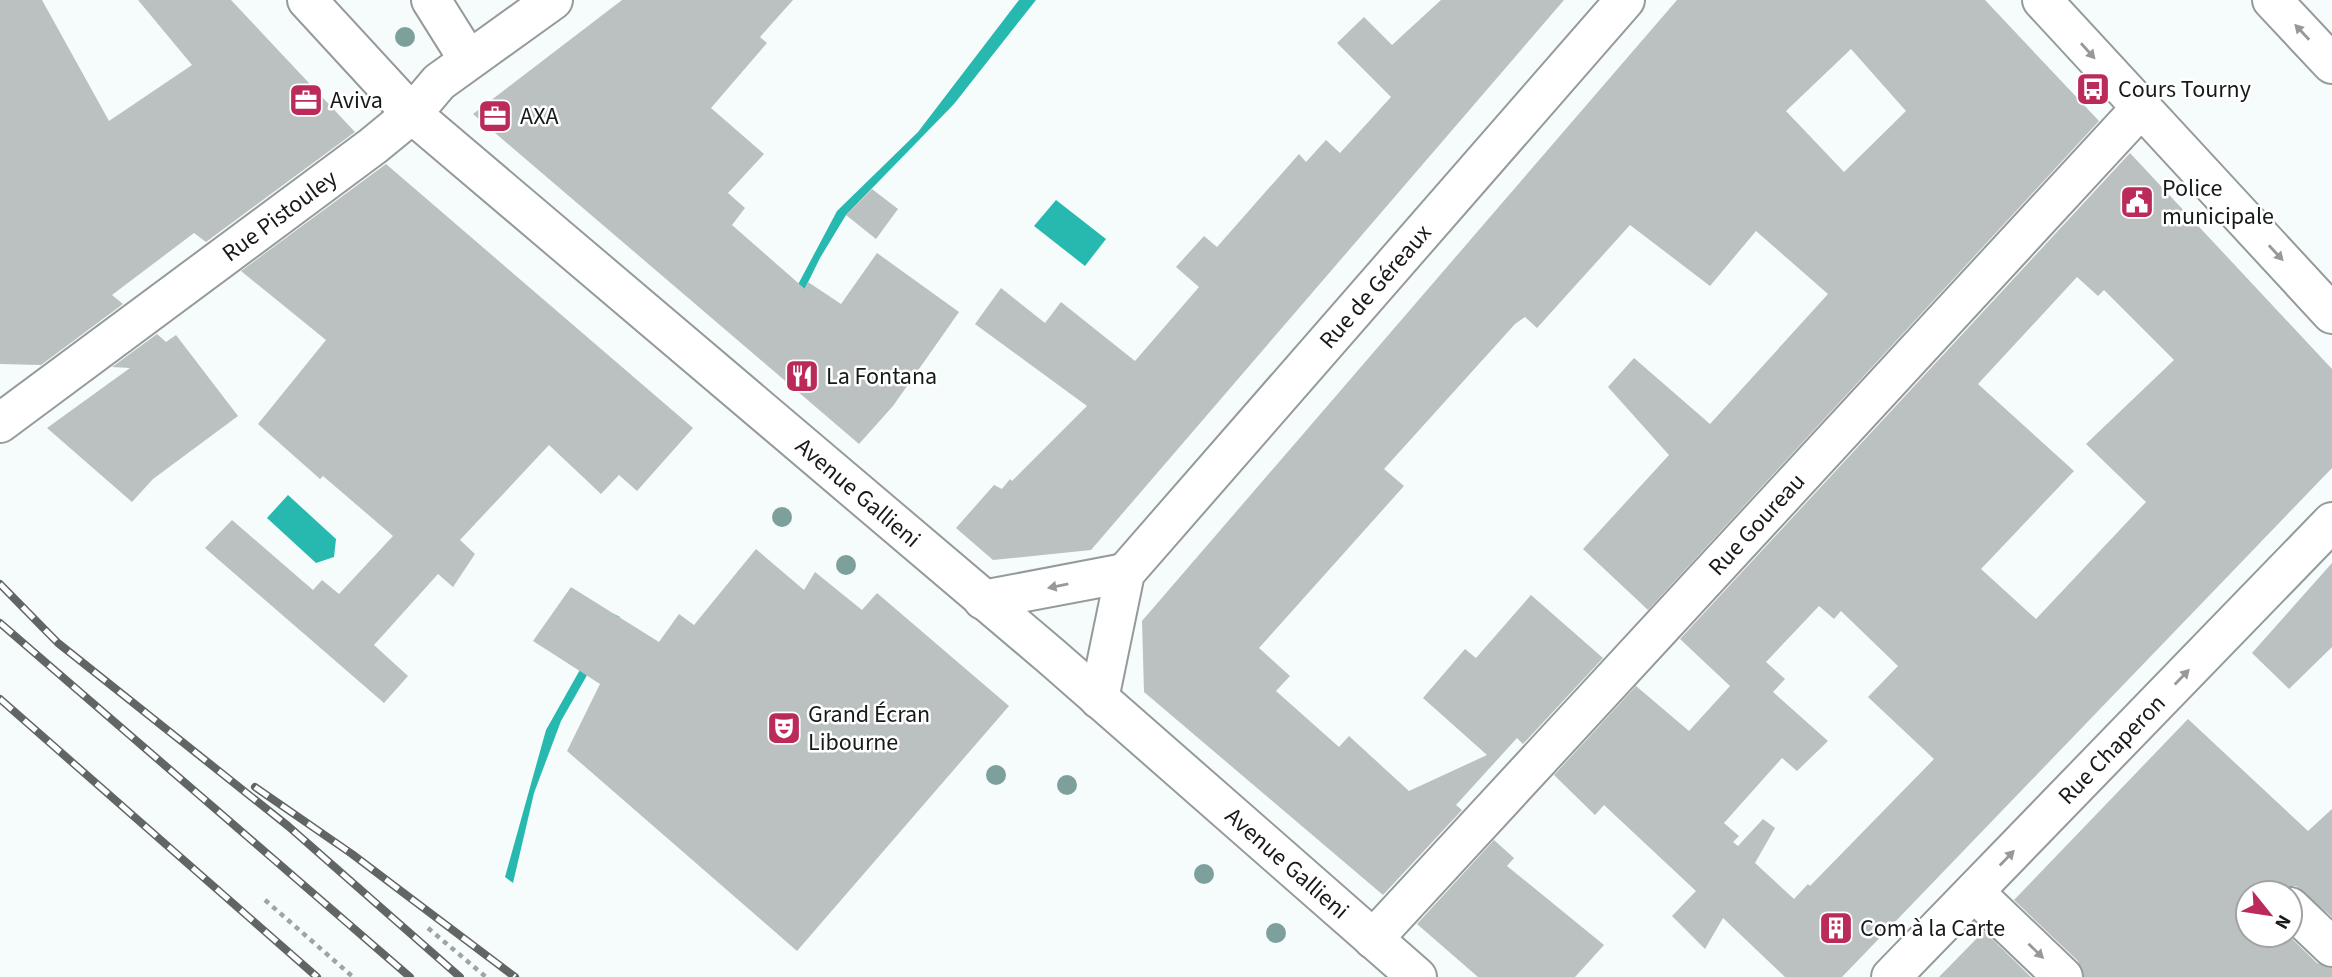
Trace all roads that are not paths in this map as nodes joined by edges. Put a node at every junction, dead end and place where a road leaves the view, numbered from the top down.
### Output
1 (307, 0) edge
2 (431, 0) edge
3 (553, 0) edge
4 (1625, 0) edge
5 (2042, 0) edge
6 (2272, 0) edge
7 (468, 59) junction
8 (2332, 64) edge
9 (2140, 109) junction
10 (412, 114) junction
11 (2332, 314) edge
12 (0, 423) edge
13 (2332, 522) edge
14 (1125, 573) junction
15 (983, 600) junction
16 (1099, 699) junction
17 (1974, 892) junction
18 (2304, 921) edge
19 (1373, 939) junction
20 (2332, 947) edge
21 (1417, 977) edge
22 (1891, 977) edge
23 (2063, 977) edge

1 - 10 street, Avenue Gallieni
2 - 7 street
3 - 7 street, Rue Pistouley
4 - 14 street, Rue de Géreaux
5 -> 9 street
8 -> 6 street
7 - 10 street, Rue Pistouley
9 -> 11 street
9 - 19 street, Rue Goureau
10 - 12 street, Rue Pistouley
10 - 15 street, Avenue Gallieni
17 -> 13 street, Rue Chaperon
14 -> 15 street
14 - 16 street, Rue de Géreaux
15 - 16 street, Avenue Gallieni
16 - 19 street, Avenue Gallieni
17 - 22 street, Rue Chaperon
17 -> 23 street
18 - 20 street
19 - 21 street, Avenue Gallieni

